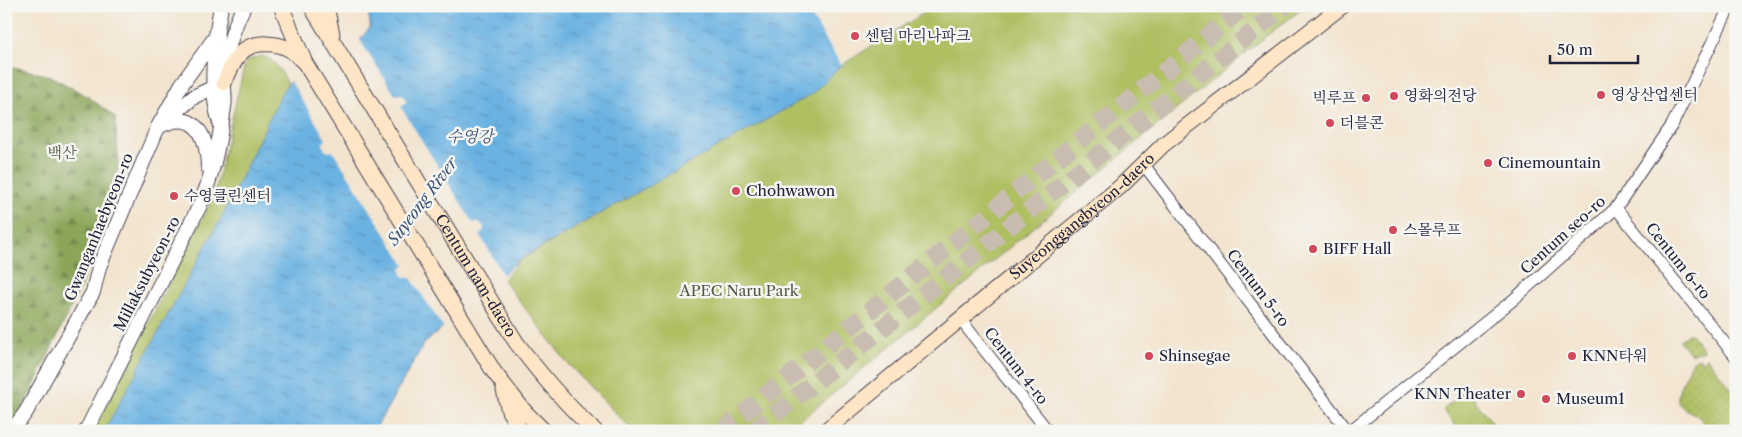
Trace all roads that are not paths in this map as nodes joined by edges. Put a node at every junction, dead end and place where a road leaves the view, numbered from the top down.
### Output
1 (221, 6) edge
2 (231, 6) edge
3 (244, 6) edge
4 (281, 6) edge
5 (311, 6) edge
6 (326, 6) edge
7 (1342, 6) edge
8 (1730, 6) edge
9 (216, 36) junction
10 (334, 45) junction
11 (305, 63) junction
12 (218, 85) junction
13 (158, 127) junction
14 (1144, 165) junction
15 (208, 185) junction
16 (1616, 208) junction
17 (960, 320) junction
18 (1736, 357) edge
19 (503, 386) junction
20 (10, 431) edge
21 (86, 431) edge
22 (521, 431) edge
23 (544, 431) edge
24 (595, 431) edge
25 (825, 431) edge
26 (1048, 431) edge
27 (1349, 431) edge

1 - 9 street
2 - 9 street, Millaksubyeon-ro
3 - 12 street, Millaksubyeon-ro
4 - 11 main road
5 - 10 main road, Centum nam-daero
6 - 10 main road
7 - 14 main road, Suyeonggangbyeon-daero
8 - 16 street, Centum seo-ro
9 - 12 street, Millaksubyeon-ro
9 - 13 street
10 - 24 main road, Centum nam-daero
11 - 12 main road
11 - 19 main road
12 - 13 street, Gwanganhaebyeon-ro
12 - 15 street, Millaksubyeon-ro
13 - 15 street
13 - 20 street, Gwanganhaebyeon-ro
14 - 17 main road, Suyeonggangbyeon-daero
14 - 27 street, Centum 5-ro
15 - 21 street, Millaksubyeon-ro
16 - 18 street, Centum 6-ro
16 - 27 street, Centum seo-ro
17 - 25 main road, Suyeonggangbyeon-daero
17 - 26 street, Centum 4-ro
19 - 22 main road
19 - 23 main road

